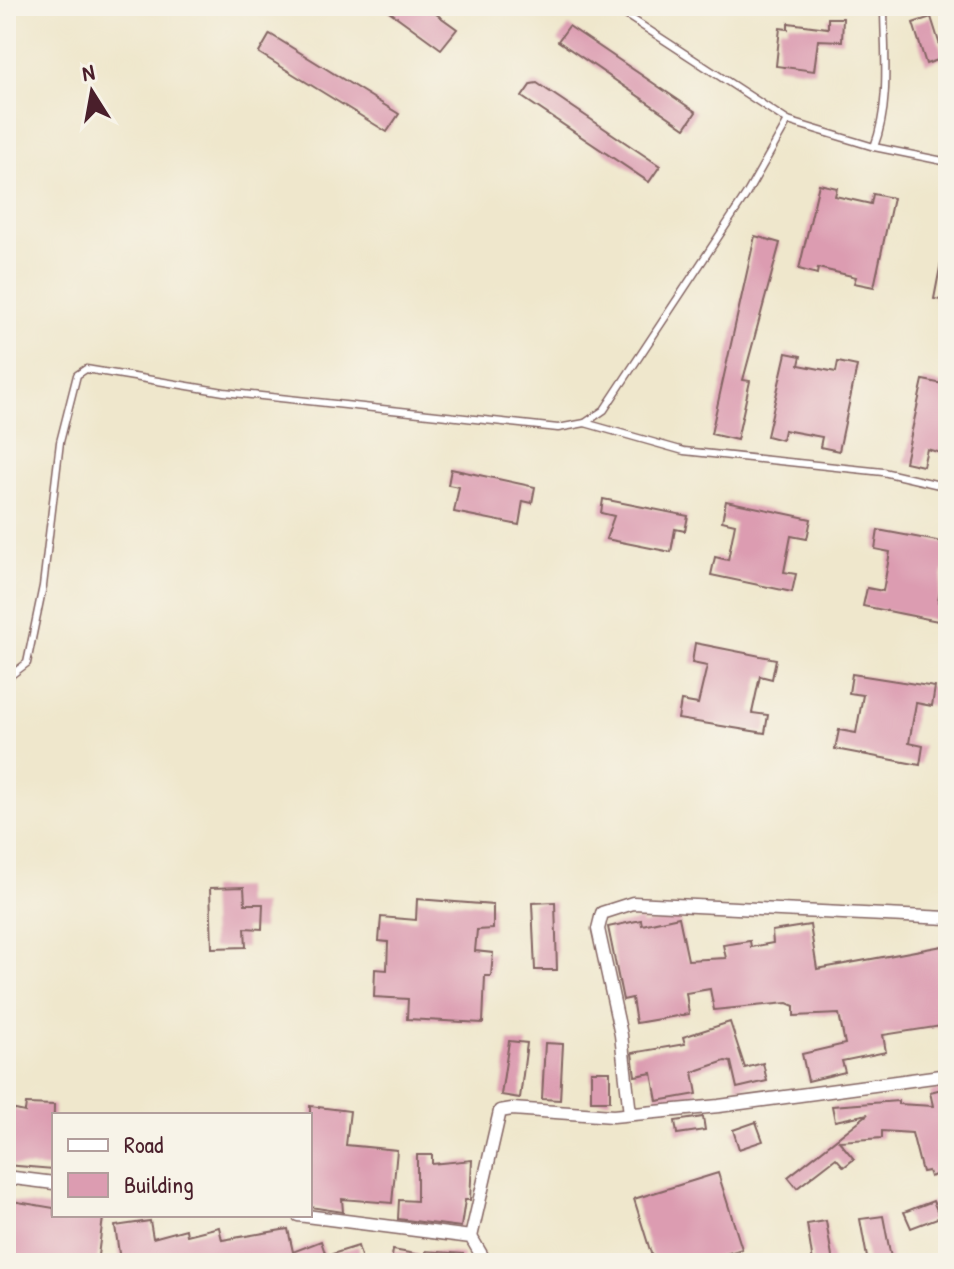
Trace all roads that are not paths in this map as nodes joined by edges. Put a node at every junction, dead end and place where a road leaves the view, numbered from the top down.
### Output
1 (612, 6) edge
2 (884, 6) edge
3 (788, 121) junction
4 (874, 147) junction
5 (948, 162) edge
6 (585, 423) junction
7 (948, 487) edge
8 (6, 679) edge
9 (948, 918) edge
10 (948, 1075) edge
11 (630, 1114) junction
12 (6, 1177) edge
13 (52, 1183) edge
14 (312, 1217) edge
15 (471, 1237) junction
16 (486, 1263) edge

1 - 3 lane
2 - 4 lane
3 - 4 lane
3 - 6 lane
4 - 5 lane
6 - 7 lane
6 - 8 lane
9 - 11 street
10 - 11 street
11 - 15 street
12 - 13 street
14 - 15 street
15 - 16 street

